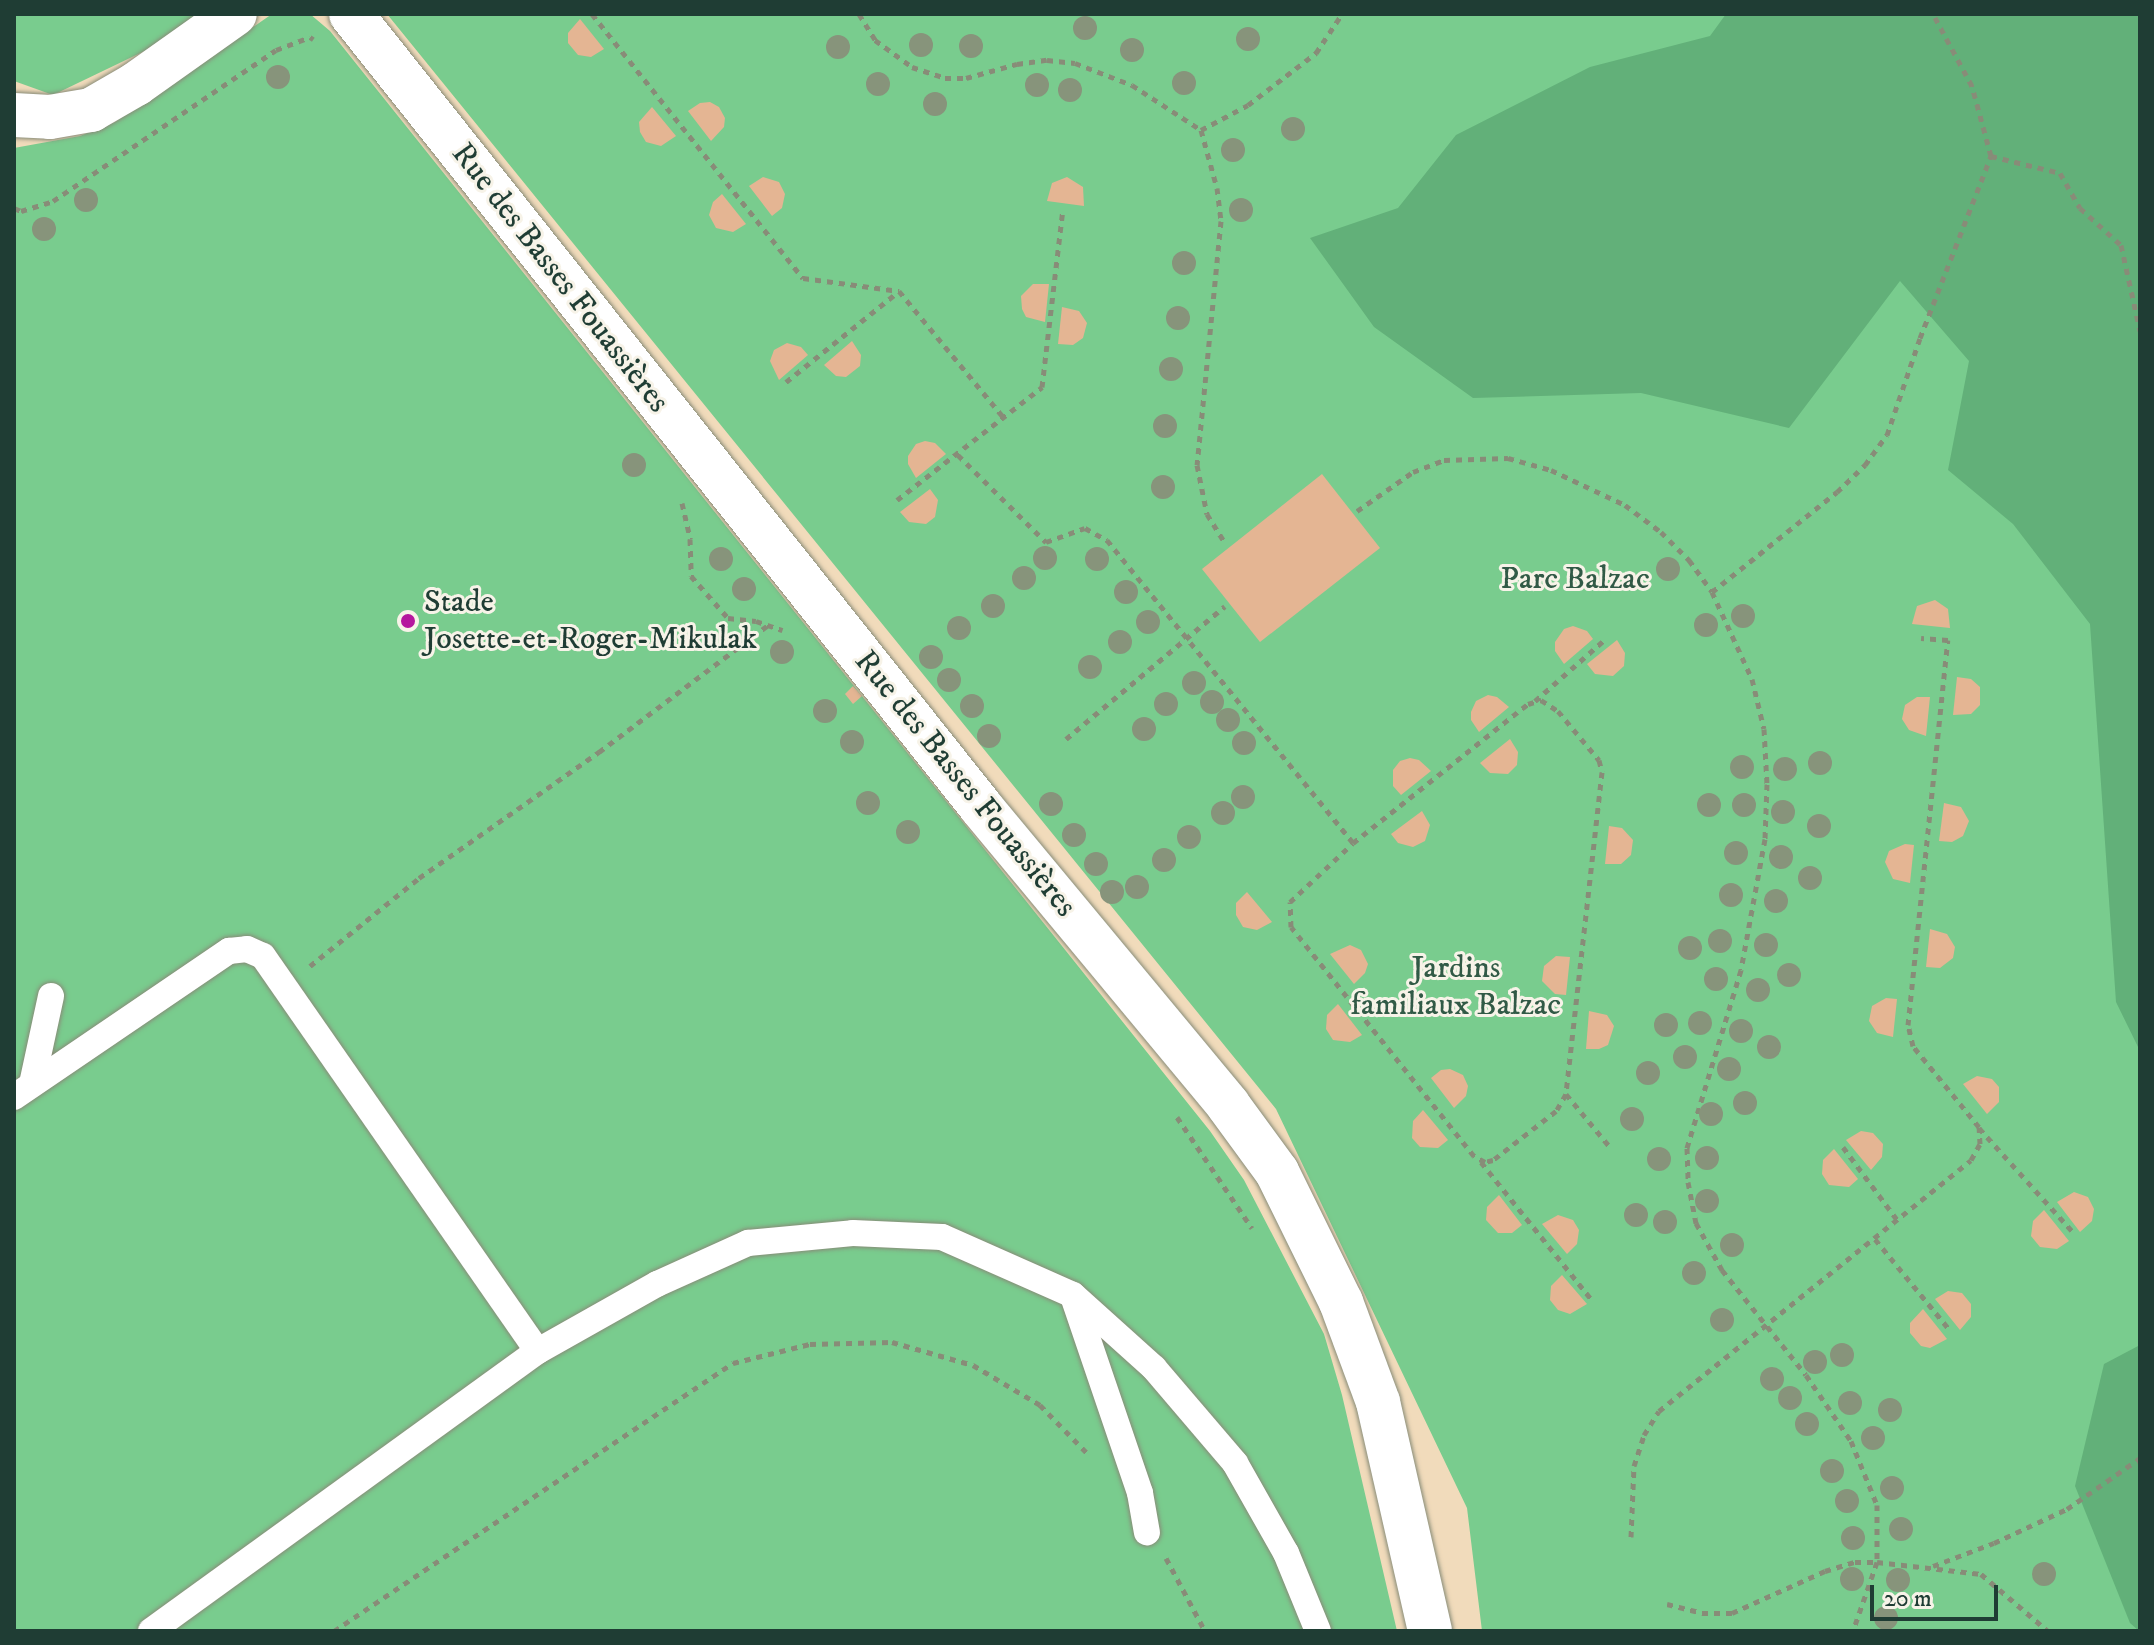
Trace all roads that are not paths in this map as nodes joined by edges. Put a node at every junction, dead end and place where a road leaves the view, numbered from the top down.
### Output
1 (235, 14) edge
2 (337, 30) edge
3 (14, 115) edge
4 (51, 996) dead end
5 (23, 1091) edge
6 (1073, 1295) junction
7 (538, 1351) junction
8 (1147, 1532) road end
9 (151, 1631) edge
10 (1318, 1631) edge
11 (1430, 1631) edge

1 - 3 street
2 - 11 street, Rue des Basses Fouassières
4 - 5 lane
5 - 7 lane
6 - 7 lane
6 - 8 lane
6 - 10 lane
7 - 9 lane

